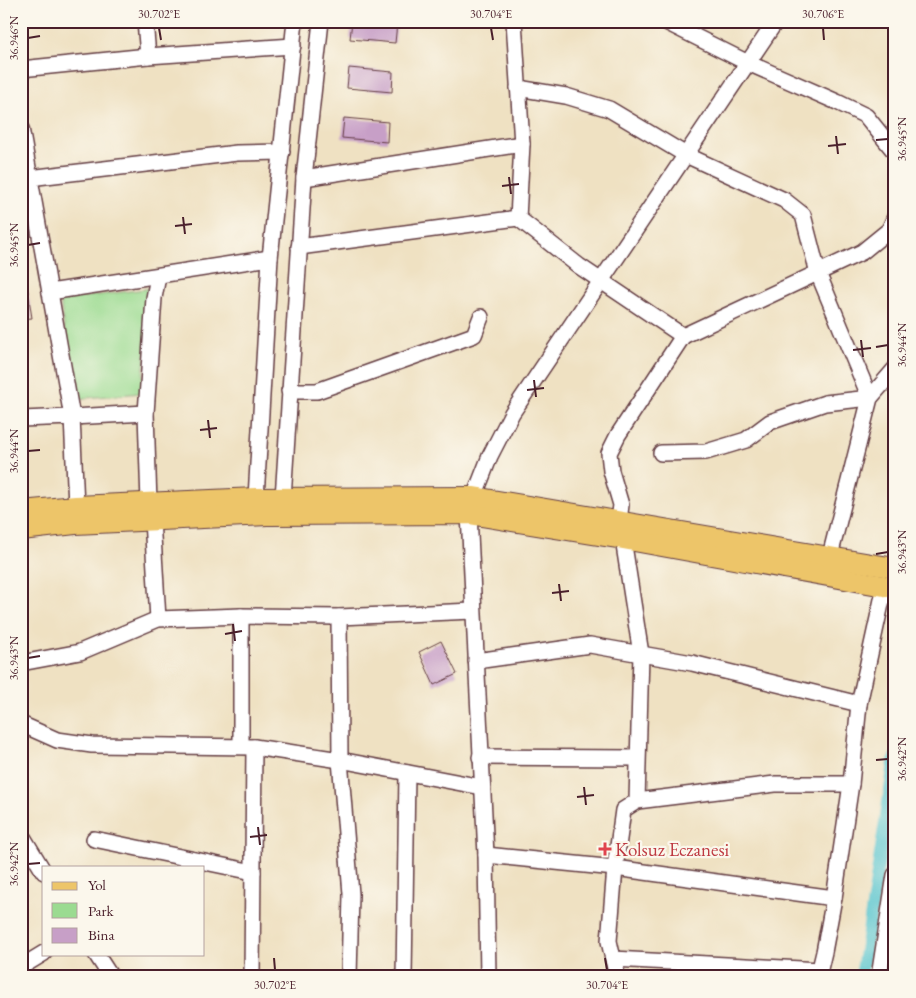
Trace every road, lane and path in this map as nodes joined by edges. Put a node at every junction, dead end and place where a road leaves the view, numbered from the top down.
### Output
1 (145, 21) edge
2 (295, 21) edge
3 (321, 21) edge
4 (514, 21) edge
5 (664, 21) edge
6 (776, 21) edge
7 (293, 46) junction
8 (148, 56) junction
9 (748, 63) junction
10 (21, 69) edge
11 (518, 88) junction
12 (21, 128) edge
13 (522, 144) junction
14 (282, 152) junction
15 (895, 152) edge
16 (686, 155) junction
17 (25, 178) edge
18 (304, 178) junction
19 (518, 218) junction
20 (893, 228) edge
21 (299, 247) junction
22 (270, 258) junction
23 (818, 273) junction
24 (158, 276) junction
25 (601, 281) junction
26 (50, 292) junction
27 (481, 317) dead end
28 (683, 336) junction
29 (895, 369) edge
30 (289, 390) junction
31 (870, 398) junction
32 (146, 413) junction
33 (72, 417) junction
34 (21, 419) edge
35 (661, 453) dead end
36 (256, 498) junction
37 (283, 498) junction
38 (76, 506) junction
39 (472, 506) junction
40 (21, 511) edge
41 (151, 511) junction
42 (21, 530) edge
43 (621, 530) junction
44 (830, 556) junction
45 (893, 580) edge
46 (473, 611) junction
47 (241, 616) junction
48 (339, 617) junction
49 (158, 619) junction
50 (641, 654) junction
51 (476, 661) junction
52 (21, 663) edge
53 (859, 704) junction
54 (21, 724) edge
55 (248, 746) junction
56 (480, 757) junction
57 (637, 758) junction
58 (340, 760) junction
59 (407, 773) junction
60 (851, 784) junction
61 (482, 787) junction
62 (637, 801) junction
63 (21, 834) edge
64 (94, 839) dead end
65 (486, 855) junction
66 (615, 868) junction
67 (42, 869) edge
68 (253, 872) junction
69 (895, 875) edge
70 (834, 898) junction
71 (42, 954) edge
72 (97, 956) edge
73 (613, 959) junction
74 (21, 967) edge
75 (818, 973) edge
76 (111, 977) edge
77 (252, 977) edge
78 (349, 977) edge
79 (404, 977) edge
80 (488, 977) edge
81 (617, 977) edge
82 (878, 977) edge

1 - 8 street
2 - 7 street
3 - 18 street
4 - 11 street
5 - 9 street
6 - 9 street
7 - 8 street
7 - 14 street
8 - 10 street
9 - 15 street
9 - 16 street
11 - 13 street
11 - 16 street
12 - 17 street
13 - 18 street
13 - 19 street
14 - 17 street
14 - 22 street
16 - 23 street
16 - 25 street
17 - 26 street
18 - 21 street
19 - 21 street
19 - 25 street
20 - 23 street
21 - 30 street
22 - 24 street
22 - 36 street
23 - 28 street
23 - 31 street
24 - 26 street
24 - 32 street
25 - 28 street
25 - 39 street
26 - 33 street
27 - 30 street
28 - 43 street
29 - 31 street
30 - 37 street
31 - 35 street
31 - 44 street
32 - 33 street
32 - 41 street
33 - 34 street
33 - 38 street
36 - 37 main road
36 - 41 main road
37 - 39 main road
38 - 40 main road
38 - 41 main road
39 - 41 main road
39 - 43 main road
39 - 46 street
41 - 42 main road
41 - 49 street
43 - 44 main road
43 - 45 main road
43 - 50 street
44 - 45 main road
45 - 53 street
46 - 48 street
46 - 51 street
47 - 48 street
47 - 49 street
47 - 55 street
48 - 58 street
49 - 52 street
50 - 51 street
50 - 53 street
50 - 57 street
51 - 56 street
53 - 60 street
54 - 55 street
55 - 58 street
55 - 68 street
56 - 57 street
56 - 61 street
57 - 62 street
58 - 59 street
58 - 78 street
59 - 61 street
59 - 79 street
60 - 62 street
60 - 70 street
61 - 65 street
62 - 66 street
63 - 67 street
64 - 68 street
65 - 66 street
65 - 80 street
66 - 70 street
66 - 73 street
68 - 77 street
69 - 82 street
70 - 75 street
71 - 74 street
72 - 76 street
73 - 75 street
73 - 81 street

